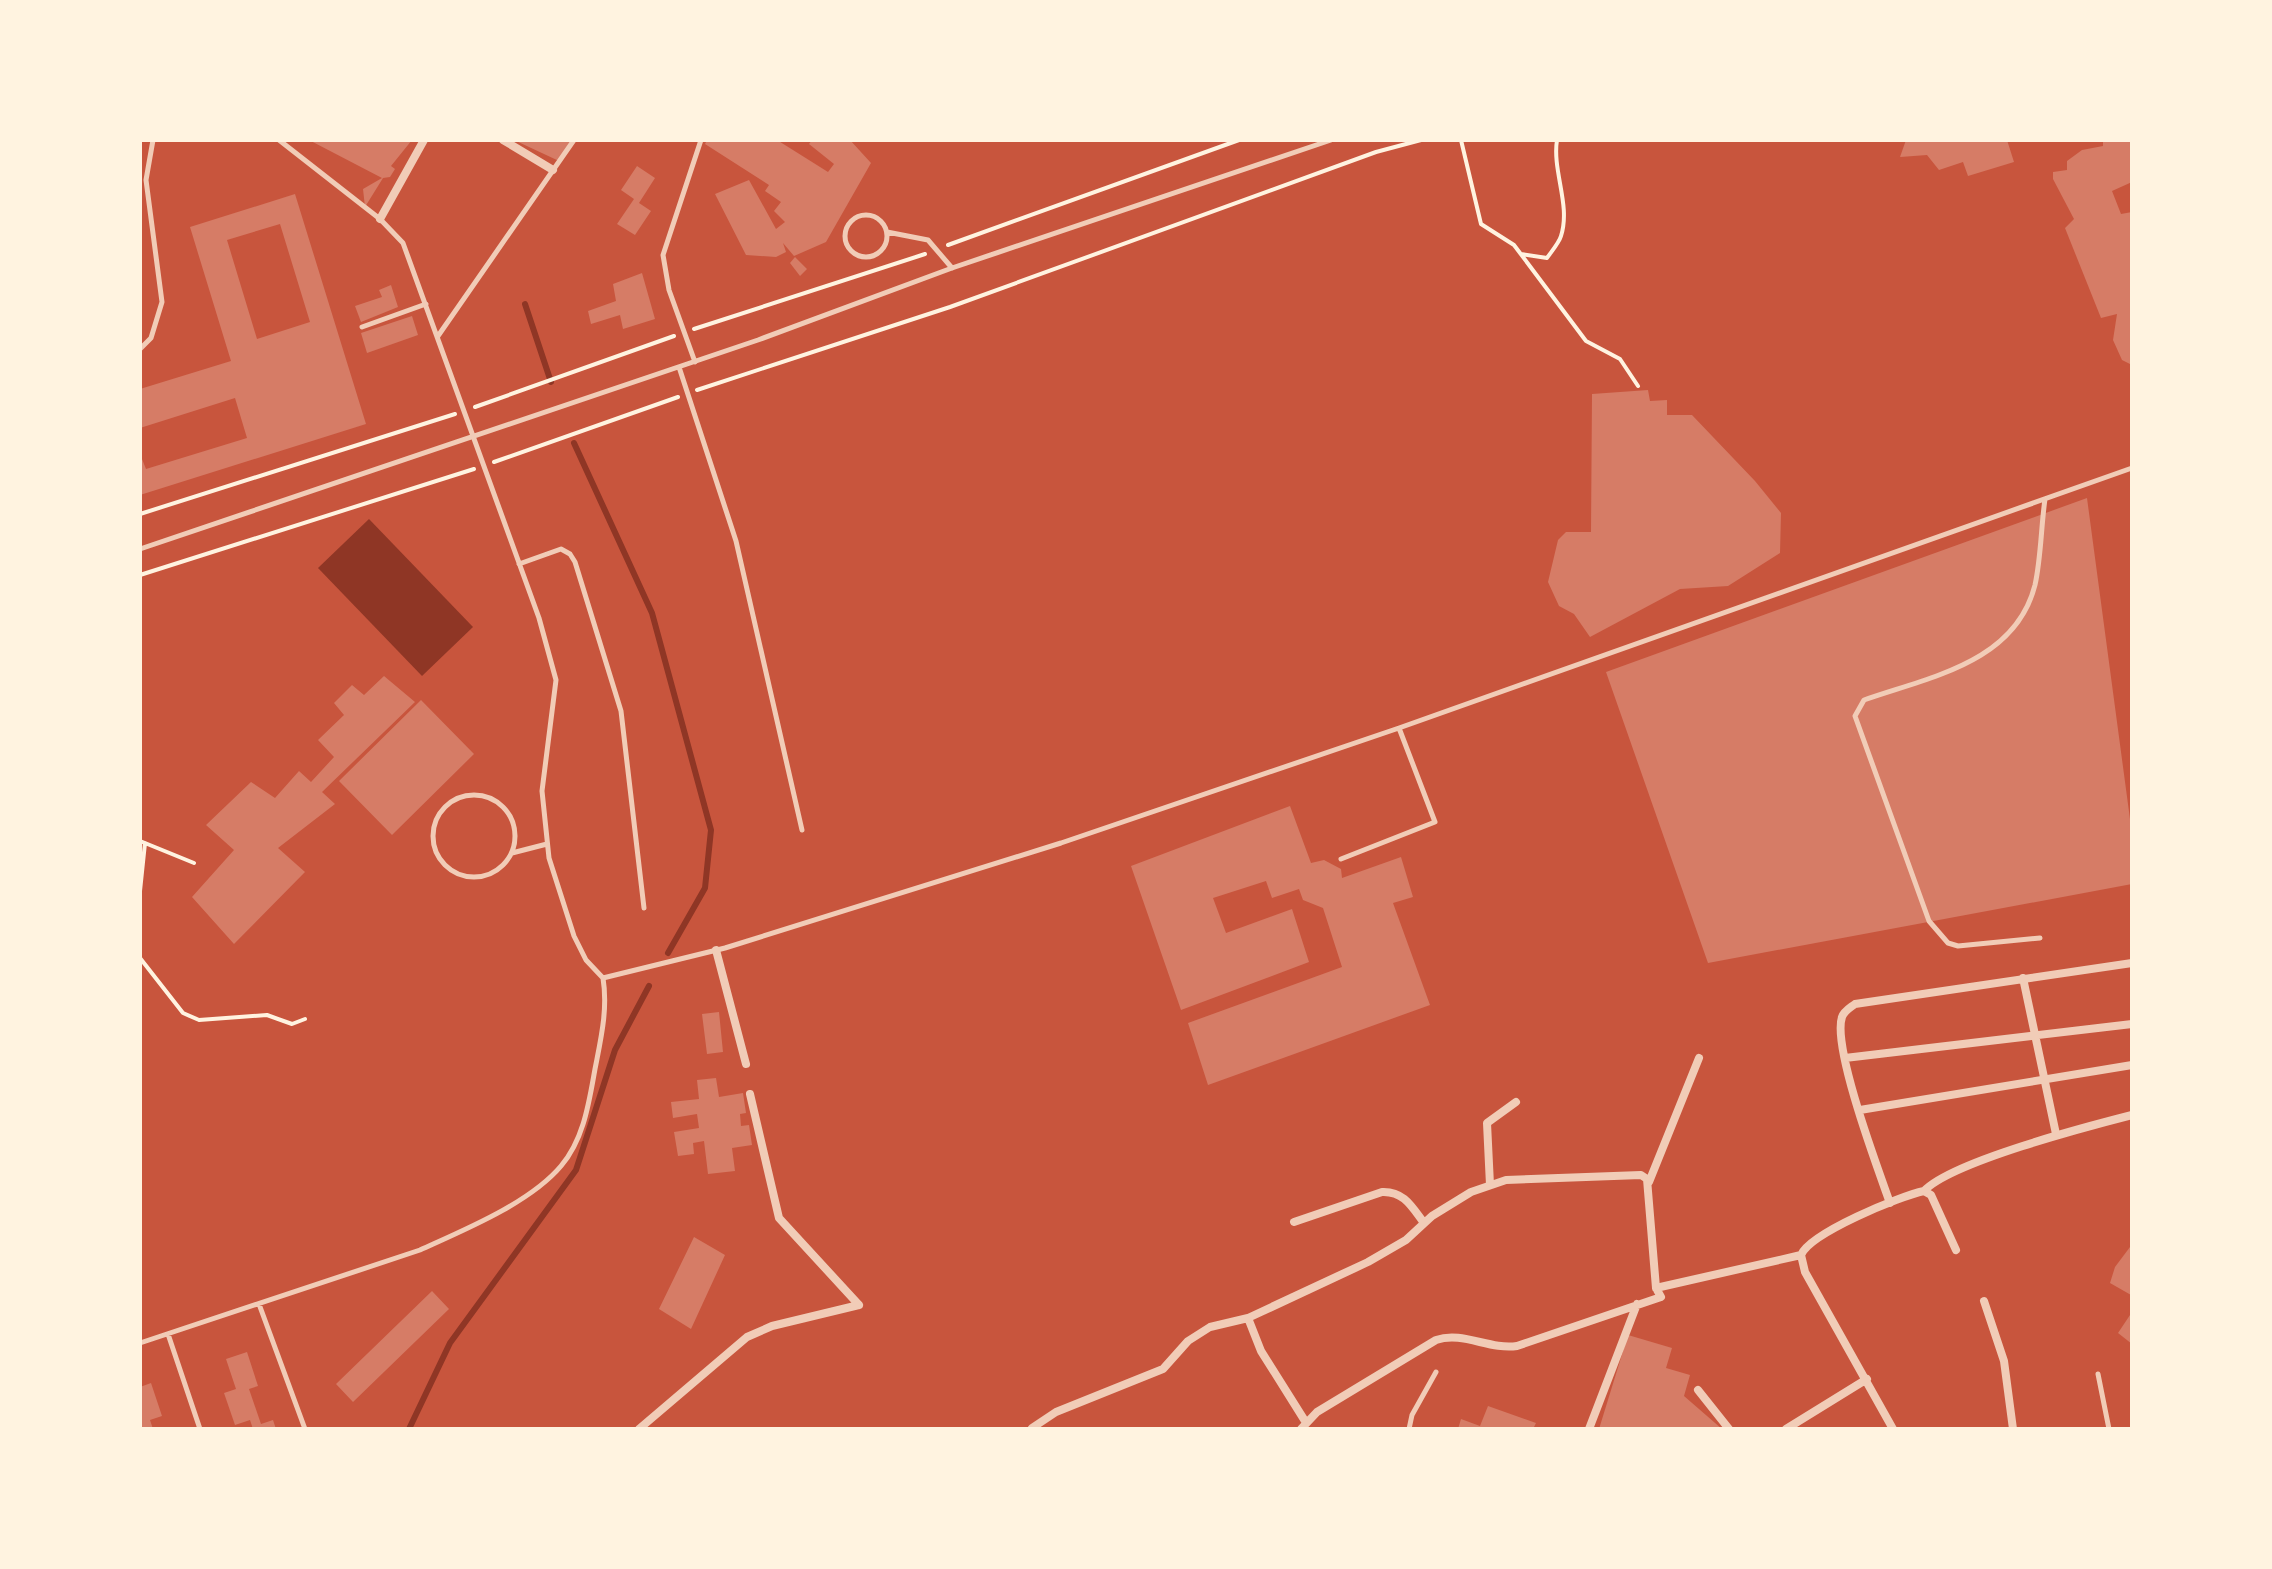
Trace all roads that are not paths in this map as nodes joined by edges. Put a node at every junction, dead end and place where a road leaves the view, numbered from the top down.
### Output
1 (153, 140) edge
2 (279, 140) edge
3 (424, 140) edge
4 (503, 140) edge
5 (574, 140) edge
6 (701, 140) edge
7 (1331, 140) edge
8 (553, 170) junction
9 (380, 219) junction
10 (887, 232) junction
11 (952, 268) junction
12 (426, 304) junction
13 (362, 327) dead end
14 (437, 336) junction
15 (140, 349) edge
16 (695, 362) junction
17 (679, 367) junction
18 (475, 435) junction
19 (2132, 468) edge
20 (2045, 499) junction
21 (140, 549) edge
22 (519, 564) junction
23 (1399, 728) junction
24 (802, 830) dead end
25 (547, 844) junction
26 (512, 853) junction
27 (1341, 859) dead end
28 (644, 908) dead end
29 (2040, 938) dead end
30 (716, 950) junction
31 (2132, 963) edge
32 (603, 978) junction
33 (2023, 978) junction
34 (2132, 1024) edge
35 (2036, 1035) junction
36 (1699, 1058) dead end
37 (1845, 1058) junction
38 (746, 1064) dead end
39 (2132, 1065) edge
40 (2044, 1081) junction
41 (750, 1094) dead end
42 (1516, 1102) dead end
43 (1860, 1110) junction
44 (2132, 1115) edge
45 (2056, 1134) junction
46 (1649, 1182) junction
47 (1490, 1185) junction
48 (1924, 1191) junction
49 (1890, 1203) junction
50 (1294, 1222) dead end
51 (1424, 1223) junction
52 (1956, 1250) dead end
53 (1801, 1255) junction
54 (1656, 1288) junction
55 (1984, 1301) dead end
56 (259, 1304) junction
57 (1637, 1304) junction
58 (1248, 1318) junction
59 (168, 1334) junction
60 (140, 1343) edge
61 (1436, 1372) dead end
62 (2098, 1374) dead end
63 (1867, 1379) junction
64 (1698, 1390) dead end
65 (1303, 1425) edge
66 (1891, 1426) edge
67 (1032, 1428) edge
68 (200, 1429) edge
69 (305, 1429) edge
70 (639, 1429) edge
71 (1409, 1429) edge
72 (1589, 1429) edge
73 (1729, 1429) edge
74 (1786, 1429) edge
75 (1880, 1429) edge
76 (2013, 1429) edge
77 (2109, 1429) edge

1 - 15 lane
2 - 9 lane
3 - 9 street
4 - 8 street
5 - 8 lane
6 - 16 lane
7 - 11 lane
8 - 14 lane
9 - 12 lane
10 - 10 lane
10 - 11 lane
11 - 16 lane
12 - 13 lane
12 - 14 lane
14 - 18 lane
16 - 17 lane
17 - 18 lane
17 - 24 lane
18 - 21 lane
18 - 22 lane
19 - 20 lane
20 - 23 lane
20 - 29 lane
22 - 25 lane
22 - 28 lane
23 - 27 lane
23 - 30 lane
25 - 26 lane
25 - 32 lane
26 - 26 lane
30 - 32 lane
30 - 38 street
31 - 33 street
32 - 56 lane
33 - 35 street
33 - 37 street
34 - 35 street
35 - 37 street
35 - 40 street
36 - 46 street
37 - 43 street
39 - 40 street
40 - 43 street
40 - 45 street
41 - 70 street
42 - 47 street
43 - 49 street
44 - 45 street
45 - 48 street
46 - 47 street
46 - 54 street
47 - 51 street
48 - 49 street
48 - 52 street
49 - 53 street
50 - 51 street
51 - 58 street
53 - 54 street
53 - 63 street
54 - 57 street
55 - 76 street
56 - 59 lane
56 - 69 lane
57 - 65 street
57 - 72 street
58 - 65 street
58 - 67 street
59 - 60 lane
59 - 68 lane
61 - 71 lane
62 - 77 lane
63 - 66 street
63 - 74 street
64 - 73 street
66 - 75 street

